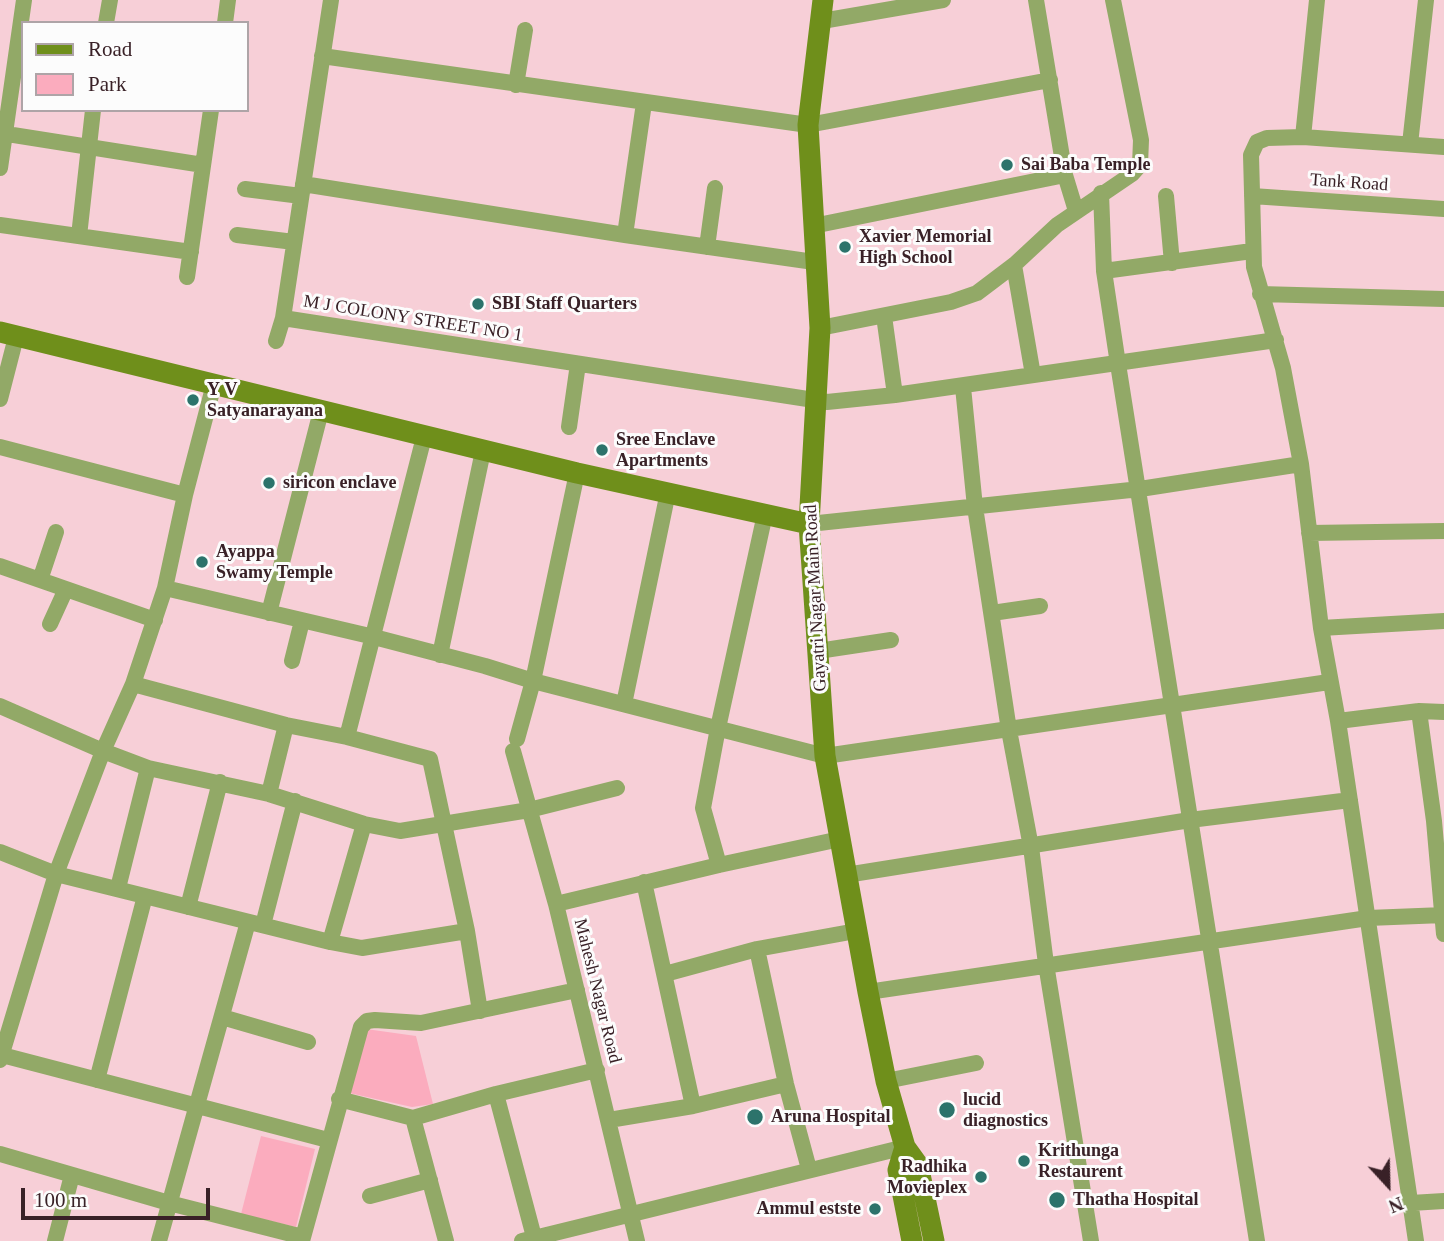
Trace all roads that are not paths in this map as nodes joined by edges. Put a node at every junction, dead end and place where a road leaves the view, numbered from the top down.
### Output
1 (24, 0) edge
2 (110, 0) edge
3 (228, 0) edge
4 (331, 0) edge
5 (943, 0) edge
6 (1036, 0) edge
7 (1113, 0) edge
8 (1317, 0) edge
9 (1426, 0) edge
10 (822, 11) edge
11 (106, 21) edge
12 (225, 21) edge
13 (525, 30) dead end
14 (322, 56) junction
15 (1050, 80) junction
16 (516, 85) junction
17 (644, 103) junction
18 (93, 112) edge
19 (211, 112) edge
20 (808, 125) junction
21 (2, 134) edge
22 (1303, 137) junction
23 (1410, 144) junction
24 (88, 145) junction
25 (1444, 146) edge
26 (203, 165) junction
27 (0, 169) edge
28 (1065, 174) junction
29 (715, 188) dead end
30 (245, 189) dead end
31 (302, 190) junction
32 (1101, 193) junction
33 (1166, 195) dead end
34 (1252, 196) junction
35 (1444, 209) edge
36 (1076, 211) junction
37 (0, 225) edge
38 (813, 226) junction
39 (237, 235) dead end
40 (625, 235) junction
41 (79, 236) junction
42 (294, 242) junction
43 (707, 247) junction
44 (1252, 251) junction
45 (191, 252) junction
46 (814, 262) junction
47 (1172, 263) junction
48 (1014, 265) junction
49 (1104, 271) junction
50 (187, 277) dead end
51 (1261, 294) junction
52 (1444, 299) edge
53 (884, 316) junction
54 (283, 318) junction
55 (820, 328) junction
56 (8, 335) edge
57 (1276, 340) junction
58 (276, 341) dead end
59 (1118, 363) junction
60 (578, 364) junction
61 (1033, 375) junction
62 (214, 384) junction
63 (962, 387) junction
64 (895, 395) junction
65 (0, 399) edge
66 (815, 401) junction
67 (321, 411) junction
68 (569, 427) dead end
69 (424, 437) junction
70 (0, 447) edge
71 (483, 451) junction
72 (1301, 464) junction
73 (577, 473) junction
74 (1140, 489) junction
75 (668, 492) junction
76 (185, 495) junction
77 (975, 507) junction
78 (765, 514) junction
79 (809, 524) junction
80 (1444, 531) edge
81 (56, 533) dead end
82 (1310, 533) junction
83 (0, 566) edge
84 (40, 580) junction
85 (165, 588) junction
86 (66, 589) junction
87 (1040, 606) dead end
88 (269, 613) junction
89 (992, 613) junction
90 (155, 620) junction
91 (302, 621) junction
92 (1444, 621) edge
93 (50, 624) dead end
94 (1321, 628) junction
95 (374, 637) junction
96 (891, 640) dead end
97 (818, 651) junction
98 (440, 654) junction
99 (292, 661) dead end
100 (533, 681) junction
101 (1329, 682) junction
102 (133, 684) junction
103 (624, 704) junction
104 (0, 706) edge
105 (1173, 706) junction
106 (1419, 711) junction
107 (1444, 712) edge
108 (1338, 721) junction
109 (286, 725) junction
110 (718, 729) junction
111 (1009, 730) junction
112 (347, 737) junction
113 (103, 751) junction
114 (825, 756) junction
115 (148, 768) junction
116 (220, 782) junction
117 (617, 788) dead end
118 (269, 794) junction
119 (1350, 800) junction
120 (295, 801) junction
121 (529, 810) junction
122 (1190, 820) junction
123 (1439, 821) edge
124 (363, 824) junction
125 (443, 824) junction
126 (840, 839) junction
127 (1031, 847) junction
128 (0, 852) edge
129 (719, 864) junction
130 (56, 874) junction
131 (846, 875) junction
132 (644, 882) junction
133 (118, 888) junction
134 (145, 896) junction
135 (556, 904) junction
136 (188, 907) junction
137 (1443, 915) edge
138 (1368, 918) junction
139 (256, 923) junction
140 (467, 931) junction
141 (856, 931) junction
142 (1444, 934) edge
143 (330, 942) junction
144 (1210, 942) junction
145 (757, 949) junction
146 (1046, 964) junction
147 (665, 974) junction
148 (577, 990) junction
149 (868, 992) junction
150 (8, 1003) edge
151 (480, 1011) junction
152 (222, 1017) junction
153 (309, 1042) dead end
154 (1, 1058) edge
155 (976, 1063) dead end
156 (597, 1070) junction
157 (97, 1080) junction
158 (886, 1081) junction
159 (786, 1084) junction
160 (496, 1094) junction
161 (340, 1099) junction
162 (197, 1106) junction
163 (693, 1106) junction
164 (413, 1118) junction
165 (609, 1120) junction
166 (328, 1140) junction
167 (905, 1147) junction
168 (0, 1154) edge
169 (809, 1169) junction
170 (72, 1175) junction
171 (430, 1180) junction
172 (370, 1196) dead end
173 (1444, 1201) edge
174 (169, 1203) junction
175 (1411, 1203) junction
176 (630, 1213) junction
177 (302, 1239) edge
178 (528, 1239) edge
179 (55, 1241) edge
180 (159, 1241) edge
181 (446, 1241) edge
182 (637, 1241) edge
183 (912, 1241) edge
184 (934, 1241) edge
185 (1091, 1241) edge
186 (1257, 1241) edge
187 (1416, 1241) edge

1 - 21 street
2 - 11 street
3 - 12 street
4 - 14 street, M J COLONY STREET NO 1
5 - 10 street
6 - 15 street
7 - 32 street
8 - 22 street
9 - 23 street
10 - 20 street, Gayatri Nagar Main Road
13 - 16 street
14 - 16 street
14 - 31 street, M J COLONY STREET NO 1
15 - 20 street
15 - 28 street
16 - 17 street
17 - 20 street
17 - 40 street
18 - 24 street
19 - 26 street
20 - 38 street, Gayatri Nagar Main Road
21 - 24 street
21 - 27 street
22 - 23 street
22 - 34 street
23 - 25 street
24 - 26 street
24 - 41 street
26 - 45 street
28 - 36 street
28 - 38 street
29 - 43 street
30 - 31 street
31 - 40 street
31 - 42 street, M J COLONY STREET NO 1
32 - 36 street
32 - 49 street
33 - 47 street
34 - 35 street, Tank Road
34 - 44 street
36 - 48 street
37 - 41 street
38 - 46 street, Gayatri Nagar Main Road
39 - 42 street
40 - 43 street
41 - 45 street
42 - 54 street, M J COLONY STREET NO 1
43 - 46 street
44 - 47 street
44 - 51 street
45 - 50 street
46 - 55 street, Gayatri Nagar Main Road
47 - 49 street
48 - 53 street
48 - 61 street
49 - 59 street
51 - 52 street
51 - 57 street
53 - 55 street
53 - 64 street
54 - 58 street
54 - 60 street, M J COLONY STREET NO 1
55 - 66 street, Gayatri Nagar Main Road
56 - 62 street
56 - 65 street
57 - 59 street, M J COLONY STREET NO 1
57 - 72 street
59 - 61 street, M J COLONY STREET NO 1
59 - 74 street
60 - 66 street, M J COLONY STREET NO 1
60 - 68 street
61 - 63 street, M J COLONY STREET NO 1
62 - 67 street
62 - 76 street
63 - 64 street, M J COLONY STREET NO 1
63 - 77 street
64 - 66 street, M J COLONY STREET NO 1
66 - 79 street, Gayatri Nagar Main Road
67 - 69 street
67 - 88 street
69 - 71 street
69 - 95 street
70 - 76 street
71 - 73 street
71 - 98 street
72 - 74 street
72 - 82 street
73 - 75 street
73 - 100 street, Mahesh Nagar Road
74 - 77 street
74 - 105 street
75 - 78 street
75 - 103 street
76 - 85 street
77 - 79 street
77 - 89 street
78 - 79 street
78 - 110 street
79 - 97 street, Gayatri Nagar Main Road
80 - 82 street
81 - 84 street
82 - 94 street
83 - 84 street
84 - 86 street
85 - 88 street
85 - 90 street
86 - 90 street
86 - 93 street
87 - 89 street
88 - 91 street
89 - 111 street
90 - 102 street
91 - 95 street
91 - 99 street
92 - 94 street
94 - 101 street
95 - 98 street
95 - 112 street
96 - 97 street
97 - 114 street, Gayatri Nagar Main Road
98 - 100 street
100 - 103 street
100 - 121 street, Mahesh Nagar Road
101 - 105 street
101 - 108 street
102 - 109 street
102 - 113 street
103 - 110 street
104 - 113 street
105 - 111 street
105 - 122 street
106 - 107 street
106 - 108 street
106 - 123 street
108 - 119 street
109 - 112 street
109 - 118 street
110 - 114 street
110 - 129 street
111 - 114 street
111 - 127 street
112 - 125 street
113 - 115 street
113 - 130 street
114 - 126 street, Gayatri Nagar Main Road
115 - 116 street
115 - 133 street
116 - 118 street
116 - 136 street
117 - 121 street
118 - 120 street
119 - 122 street
119 - 138 street
120 - 124 street
120 - 139 street
121 - 125 street
121 - 135 street, Mahesh Nagar Road
122 - 127 street
122 - 144 street
123 - 137 street
124 - 125 street
124 - 143 street
125 - 140 street
126 - 129 street
126 - 131 street, Gayatri Nagar Main Road
127 - 131 street
127 - 146 street
128 - 130 street
129 - 132 street
130 - 133 street
130 - 150 street
131 - 141 street, Gayatri Nagar Main Road
132 - 135 street
132 - 147 street
133 - 134 street
134 - 136 street
134 - 157 street
135 - 148 street, Mahesh Nagar Road
136 - 139 street
137 - 138 street
137 - 142 street
138 - 144 street
138 - 175 street
139 - 143 street
139 - 152 street
140 - 143 street
140 - 151 street
141 - 145 street
141 - 149 street, Gayatri Nagar Main Road
144 - 146 street
144 - 186 street
145 - 147 street
145 - 159 street
146 - 149 street
146 - 185 street
147 - 163 street
148 - 151 street
148 - 156 street, Mahesh Nagar Road
149 - 158 street, Gayatri Nagar Main Road
150 - 154 street
151 - 161 street
152 - 153 street
152 - 162 street
154 - 157 street
155 - 158 street
156 - 160 street
156 - 165 street, Mahesh Nagar Road
157 - 162 street
158 - 167 street, Gayatri Nagar Main Road
159 - 163 street
159 - 169 street
160 - 164 street
160 - 178 street
161 - 164 street
161 - 166 street
162 - 166 street
162 - 174 street
163 - 165 street
164 - 171 street
165 - 176 street, Mahesh Nagar Road
166 - 177 street
167 - 169 street
167 - 183 street, Gayatri Nagar Main Road
167 - 184 street, Gayatri Nagar Main Road
168 - 170 street
169 - 176 street
170 - 174 street
170 - 179 street
171 - 172 street
171 - 181 street
173 - 175 street
174 - 177 street
174 - 180 street
175 - 187 street
176 - 178 street
176 - 182 street, Mahesh Nagar Road

